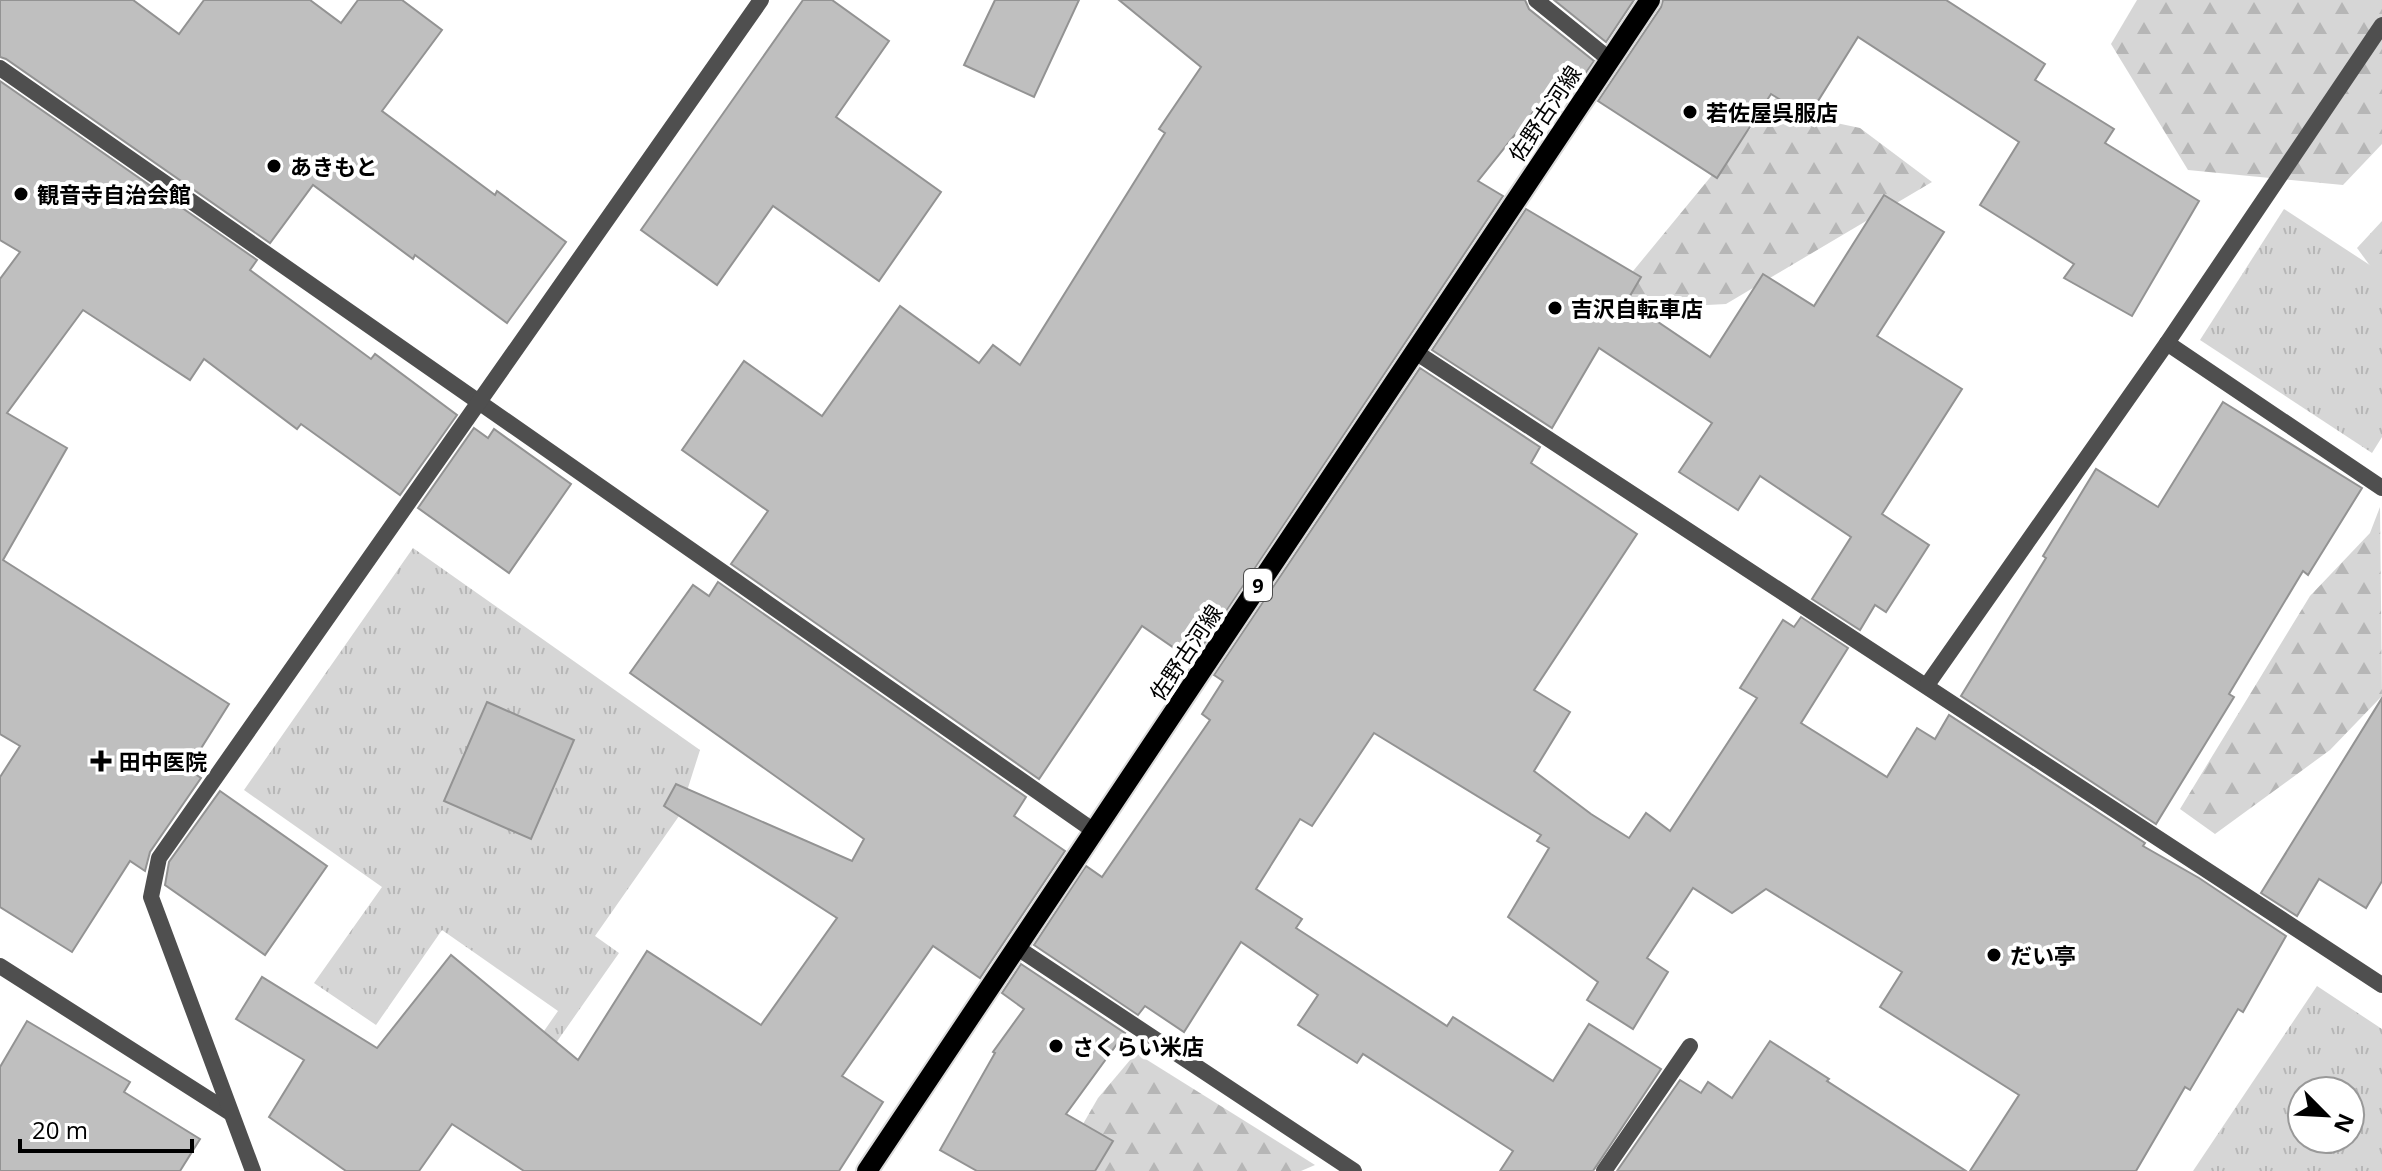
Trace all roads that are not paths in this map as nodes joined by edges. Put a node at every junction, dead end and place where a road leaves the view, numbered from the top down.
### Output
1 (761, 0) edge
2 (1536, 0) edge
3 (1650, 0) edge
4 (2382, 25) edge
5 (1609, 59) junction
6 (0, 68) edge
7 (2167, 343) junction
8 (1414, 351) junction
9 (479, 401) junction
10 (2382, 488) edge
11 (1927, 685) junction
12 (1094, 831) junction
13 (1016, 947) junction
14 (0, 966) edge
15 (2382, 985) edge
16 (1690, 1046) dead end
17 (229, 1112) junction
18 (253, 1171) edge
19 (867, 1171) edge
20 (1354, 1171) edge
21 (1604, 1171) edge

1 - 9 street
2 - 5 street
3 - 5 main road, 佐野古河線 / 9
4 - 7 street
5 - 8 main road, 佐野古河線 / 9
6 - 9 street
7 - 10 street
7 - 11 street
8 - 11 street
8 - 12 main road, 佐野古河線 / 9
9 - 12 street
9 - 17 street
11 - 15 street
12 - 13 main road, 佐野古河線 / 9
13 - 19 main road, 佐野古河線 / 9
13 - 20 street
14 - 17 street
16 - 21 street
17 - 18 street

